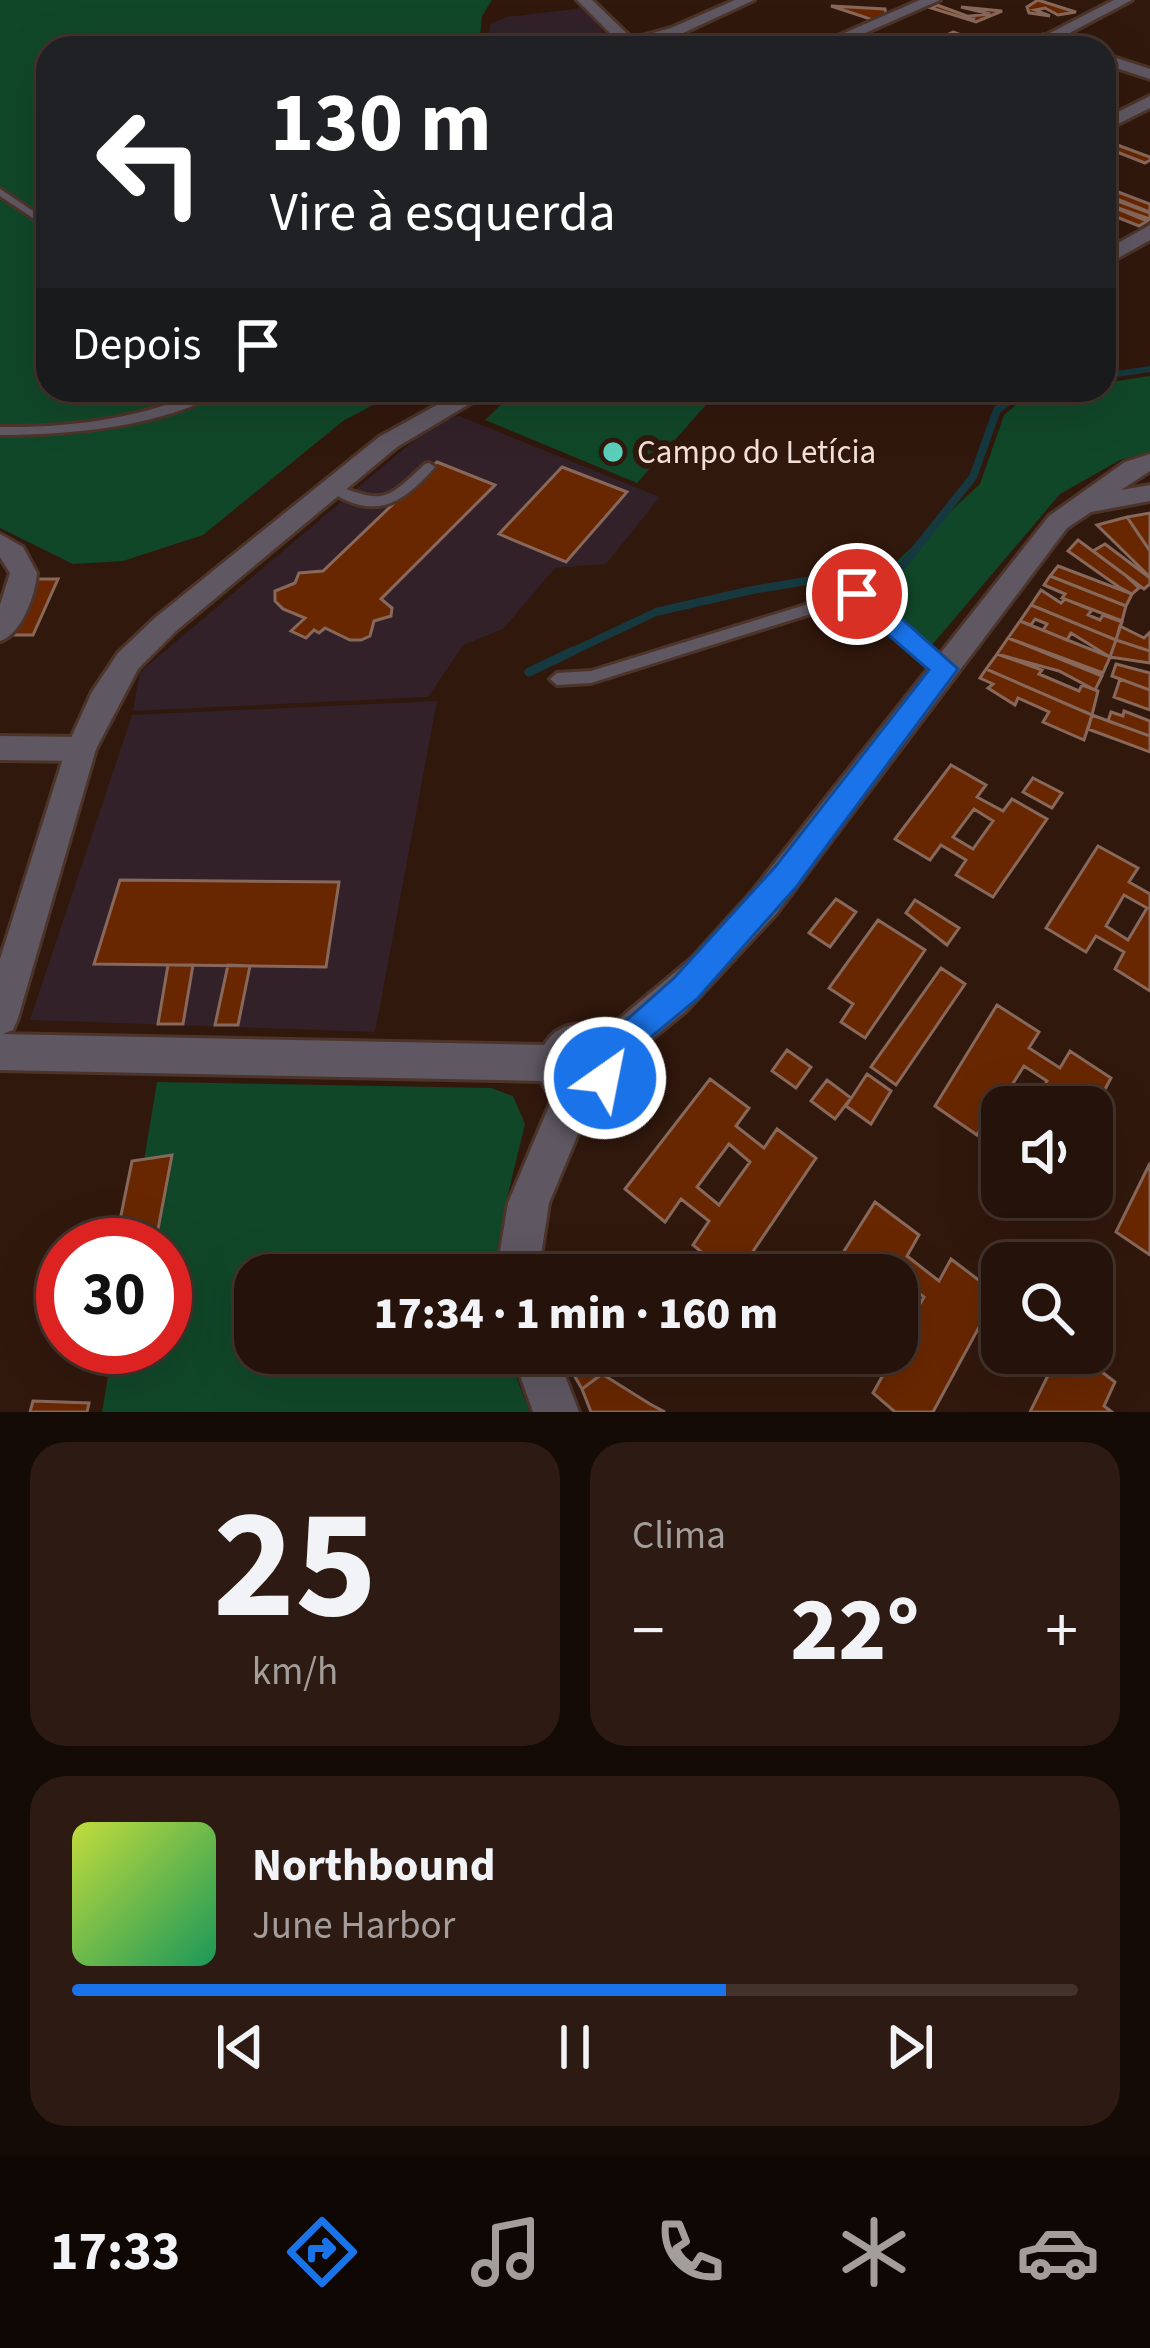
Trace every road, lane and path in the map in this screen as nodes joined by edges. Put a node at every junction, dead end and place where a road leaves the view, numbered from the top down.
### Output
1 (584, 0) edge
2 (747, 0) edge
3 (932, 0) edge
4 (1125, 0) edge
5 (622, 36) edge
6 (660, 36) edge
7 (846, 36) edge
8 (1052, 36) edge
9 (1116, 63) edge
10 (1150, 74) edge
11 (1150, 101) edge
12 (1116, 119) edge
13 (0, 192) edge
14 (36, 217) edge
15 (1150, 231) edge
16 (1116, 252) edge
17 (184, 402) edge
18 (460, 402) edge
19 (0, 431) edge
20 (1150, 462) edge
21 (429, 467) dead end
22 (332, 488) junction
23 (1150, 493) edge
24 (1084, 505) junction
25 (0, 543) edge
26 (0, 631) edge
27 (945, 669) junction
28 (557, 679) dead end
29 (0, 748) edge
30 (81, 749) junction
31 (0, 1018) edge
32 (0, 1052) edge
33 (566, 1077) junction
34 (517, 1254) edge
35 (542, 1374) edge
36 (556, 1412) edge

1 - 5 street
2 - 6 street
3 - 7 street
4 - 8 street
9 - 10 street
11 - 12 street
13 - 14 lane
15 - 16 street
17 - 19 lane
18 - 22 street
20 - 24 street
21 - 22 lane
22 - 30 street
23 - 24 street
24 - 27 street
25 - 26 street
27 - 28 lane
27 - 33 street
29 - 30 street
30 - 31 street
32 - 33 street
33 - 34 street
35 - 36 street

